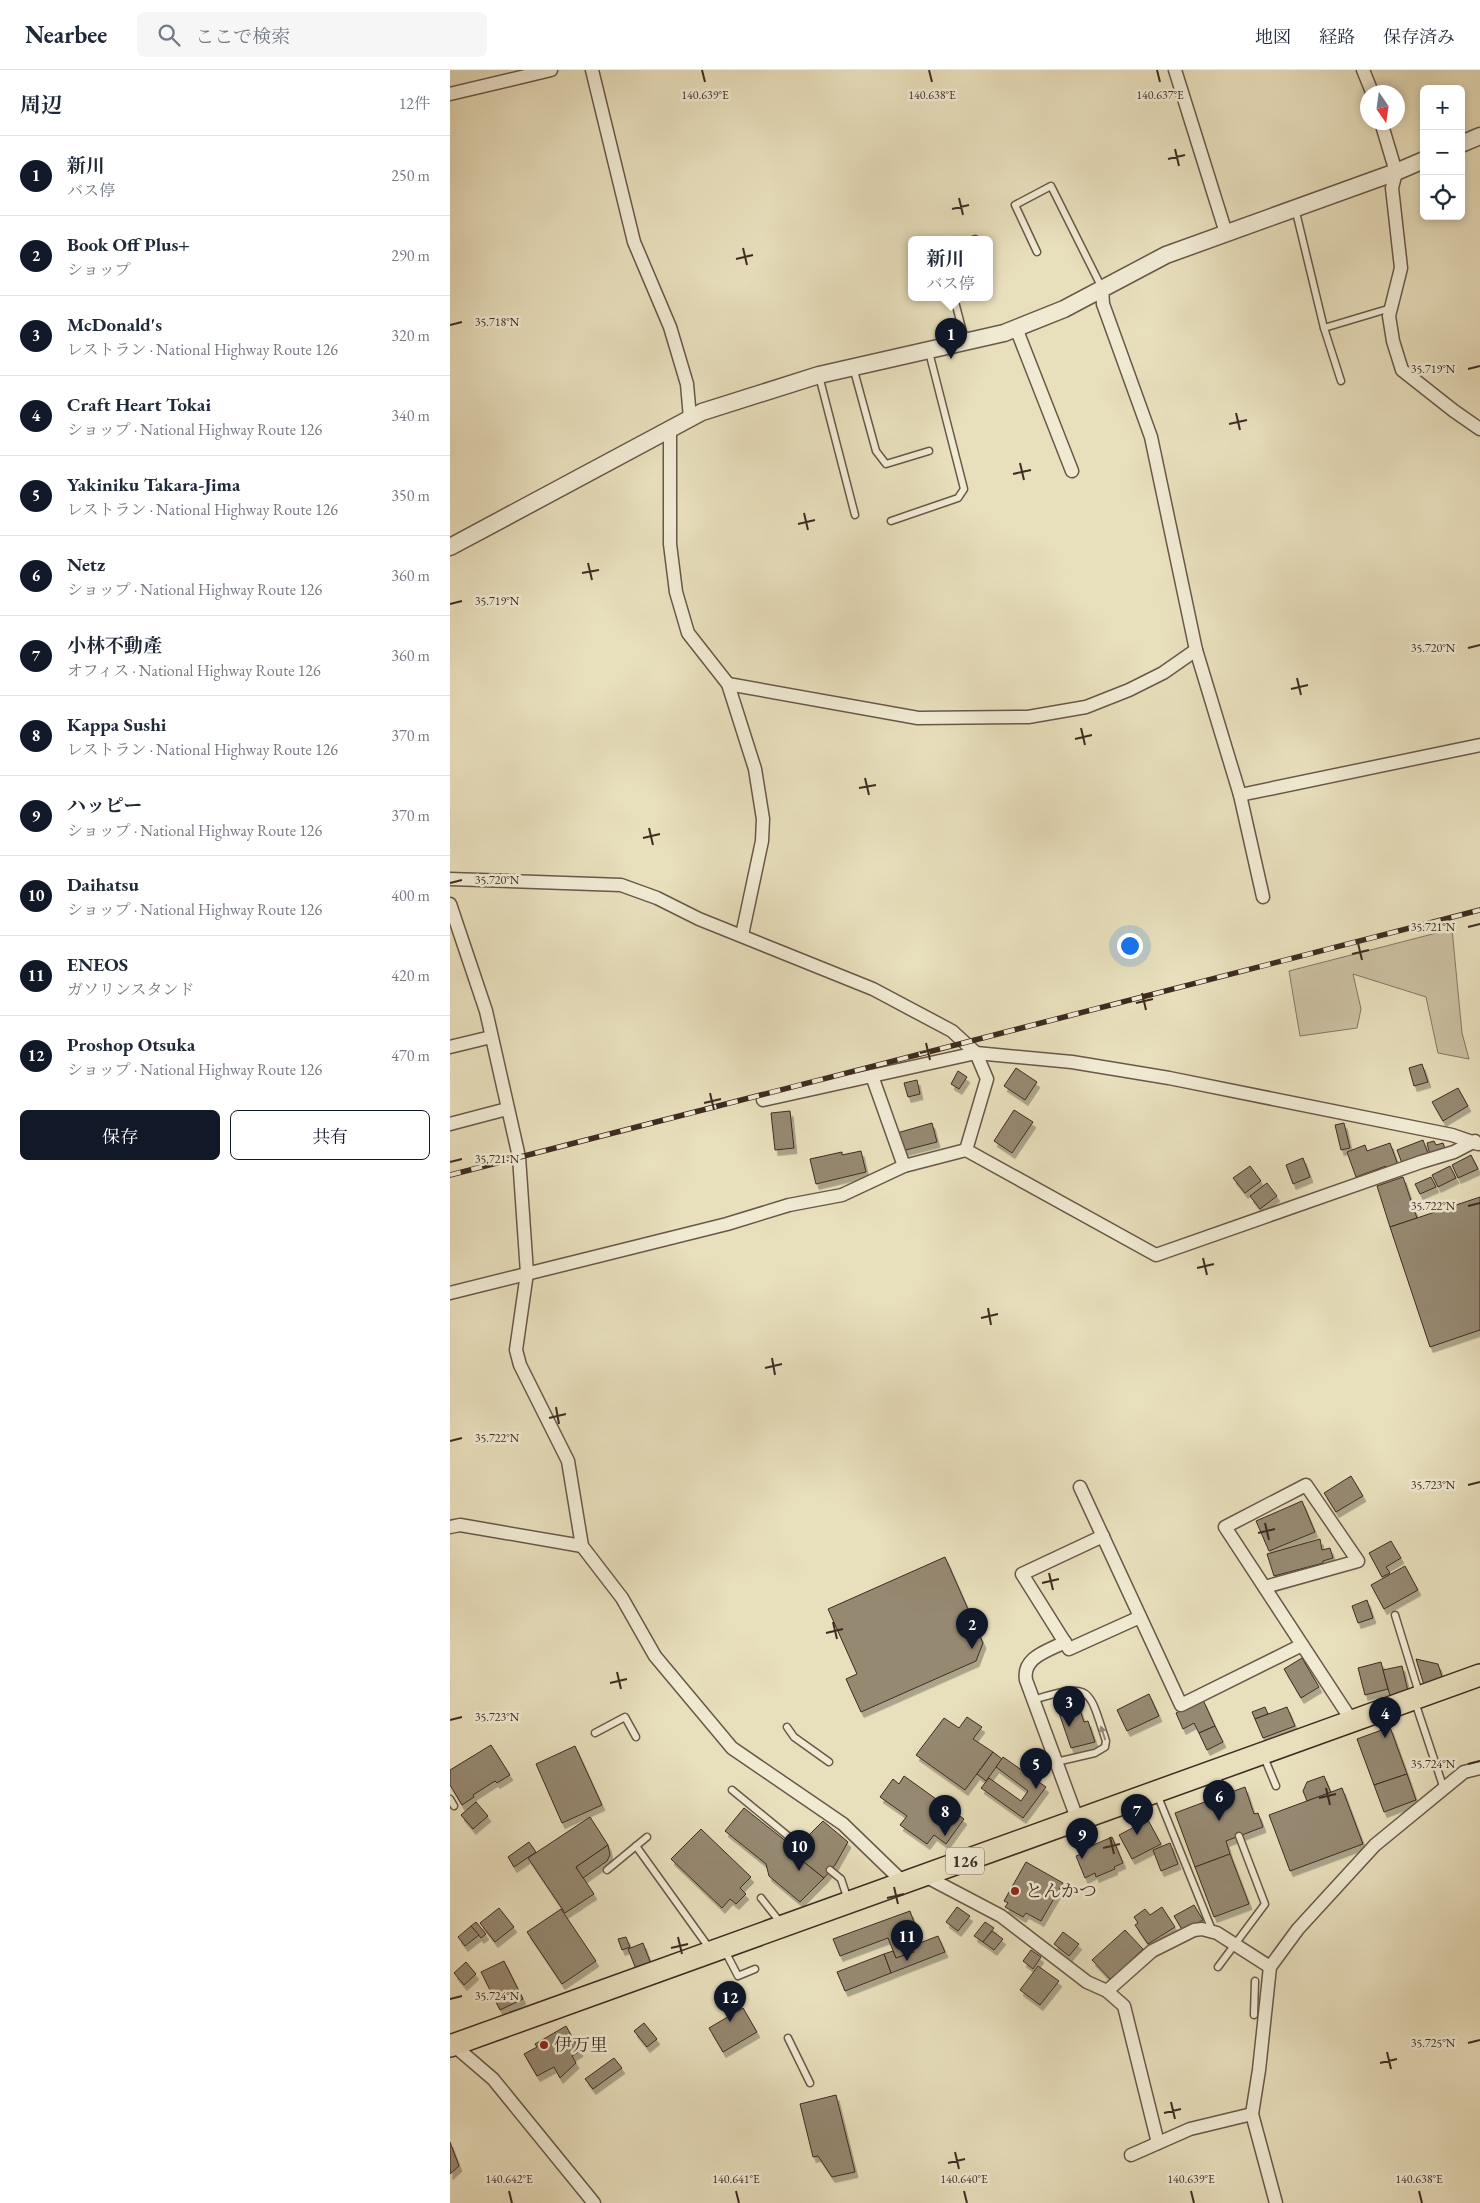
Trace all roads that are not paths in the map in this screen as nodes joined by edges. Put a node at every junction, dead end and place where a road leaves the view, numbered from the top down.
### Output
1 (551, 70) edge
2 (592, 70) edge
3 (1175, 70) edge
4 (1363, 70) edge
5 (1369, 85) edge
6 (450, 94) edge
7 (1383, 130) edge
8 (1480, 136) edge
9 (1465, 142) edge
10 (1420, 162) edge
11 (1396, 172) junction
12 (1295, 208) junction
13 (1226, 233) junction
14 (1037, 252) dead end
15 (1102, 288) junction
16 (955, 301) edge
17 (1392, 307) junction
18 (1016, 328) junction
19 (1324, 328) junction
20 (965, 342) junction
21 (929, 350) junction
22 (853, 367) junction
23 (819, 375) junction
24 (1341, 381) dead end
25 (690, 418) junction
26 (670, 429) junction
27 (1480, 429) edge
28 (929, 451) dead end
29 (1072, 471) dead end
30 (854, 515) dead end
31 (891, 521) dead end
32 (450, 547) edge
33 (1196, 650) junction
34 (728, 684) junction
35 (1480, 745) edge
36 (1240, 795) junction
37 (450, 879) edge
38 (1262, 897) dead end
39 (450, 904) edge
40 (742, 935) junction
41 (492, 1037) junction
42 (450, 1047) edge
43 (976, 1053) junction
44 (872, 1076) junction
45 (763, 1100) dead end
46 (507, 1109) junction
47 (450, 1124) edge
48 (1478, 1143) edge
49 (966, 1150) junction
50 (904, 1166) junction
51 (527, 1274) junction
52 (450, 1293) edge
53 (1080, 1487) dead end
54 (450, 1527) edge
55 (1103, 1536) junction
56 (582, 1546) junction
57 (1265, 1587) junction
58 (1395, 1615) dead end
59 (1140, 1617) junction
60 (1065, 1642) junction
61 (1302, 1645) junction
62 (1480, 1675) edge
63 (1417, 1698) junction
64 (1033, 1700) junction
65 (1352, 1721) junction
66 (786, 1727) dead end
67 (596, 1733) dead end
68 (636, 1738) dead end
69 (1263, 1754) junction
70 (829, 1762) dead end
71 (1056, 1762) junction
72 (1480, 1768) edge
73 (1215, 1771) junction
74 (1276, 1786) dead end
75 (1444, 1789) junction
76 (732, 1790) dead end
77 (1157, 1792) junction
78 (1224, 1795) dead end
79 (450, 1799) edge
80 (454, 1806) dead end
81 (1078, 1821) junction
82 (1239, 1836) dead end
83 (647, 1837) dead end
84 (799, 1845) dead end
85 (636, 1846) junction
86 (607, 1870) dead end
87 (830, 1870) dead end
88 (925, 1876) junction
89 (905, 1884) junction
90 (761, 1898) dead end
91 (850, 1903) junction
92 (784, 1927) junction
93 (1212, 1930) junction
94 (1235, 1944) junction
95 (718, 1950) junction
96 (1218, 1967) dead end
97 (1270, 1967) junction
98 (755, 1969) dead end
99 (1255, 1981) dead end
100 (1108, 1991) junction
101 (1260, 2002) junction
102 (1254, 2015) dead end
103 (788, 2038) dead end
104 (451, 2045) edge
105 (810, 2083) dead end
106 (1252, 2114) junction
107 (1158, 2143) junction
108 (1131, 2155) dead end
109 (594, 2203) edge
110 (1276, 2203) edge

1 - 6 street
2 - 25 street
3 - 13 street
4 - 5 street
7 - 11 street
8 - 9 street
10 - 11 street
11 - 12 street
11 - 17 street
12 - 13 street
12 - 19 lane
13 - 15 street
14 - 15 lane
15 - 18 street
15 - 33 street
16 - 20 lane
17 - 19 lane
17 - 27 street
18 - 20 street
18 - 29 street
19 - 24 lane
20 - 21 street
21 - 22 street
21 - 31 lane
22 - 23 street
22 - 28 lane
23 - 25 street
23 - 30 lane
25 - 26 street
26 - 32 street
26 - 34 street
33 - 34 street
33 - 36 street
34 - 40 street
35 - 36 street
36 - 38 street
37 - 40 street
39 - 41 street
40 - 43 street
41 - 42 street
41 - 46 street
43 - 44 street
43 - 48 street
43 - 49 street
44 - 45 street
44 - 50 street
46 - 47 street
46 - 51 street
48 - 49 street
49 - 50 street
50 - 51 street
51 - 52 street
51 - 56 street
53 - 55 street
54 - 56 street
55 - 59 street
55 - 60 street
56 - 89 street
57 - 57 street
57 - 61 street
58 - 63 lane
59 - 60 street
59 - 61 street
60 - 64 street
61 - 65 street
62 - 63 highway, 126
63 - 65 highway, 126
63 - 75 lane
64 - 71 street
71 -> 64 lane
65 - 69 highway, 126
66 - 70 lane
67 - 68 lane
69 - 73 highway, 126
69 - 74 lane
71 - 81 street
72 - 75 street
73 - 77 highway, 126
73 - 78 lane
75 - 97 street
76 - 84 lane
77 - 81 highway, 126
77 - 93 lane
79 - 80 lane
81 - 88 highway, 126
82 - 94 lane
83 - 85 lane
85 - 86 lane
85 - 95 lane
87 - 91 lane
88 - 89 highway, 126
88 - 100 street
89 - 91 highway, 126
90 - 92 lane
91 - 92 highway, 126
92 - 95 highway, 126
93 - 94 street
93 - 100 street
94 - 96 lane
94 - 97 street
95 - 98 lane
95 - 104 highway, 126
97 - 101 street
99 - 101 lane
100 - 107 street
101 - 102 lane
101 - 106 street
103 - 105 lane
104 - 109 street
106 - 107 street
106 - 110 street
107 - 108 street

